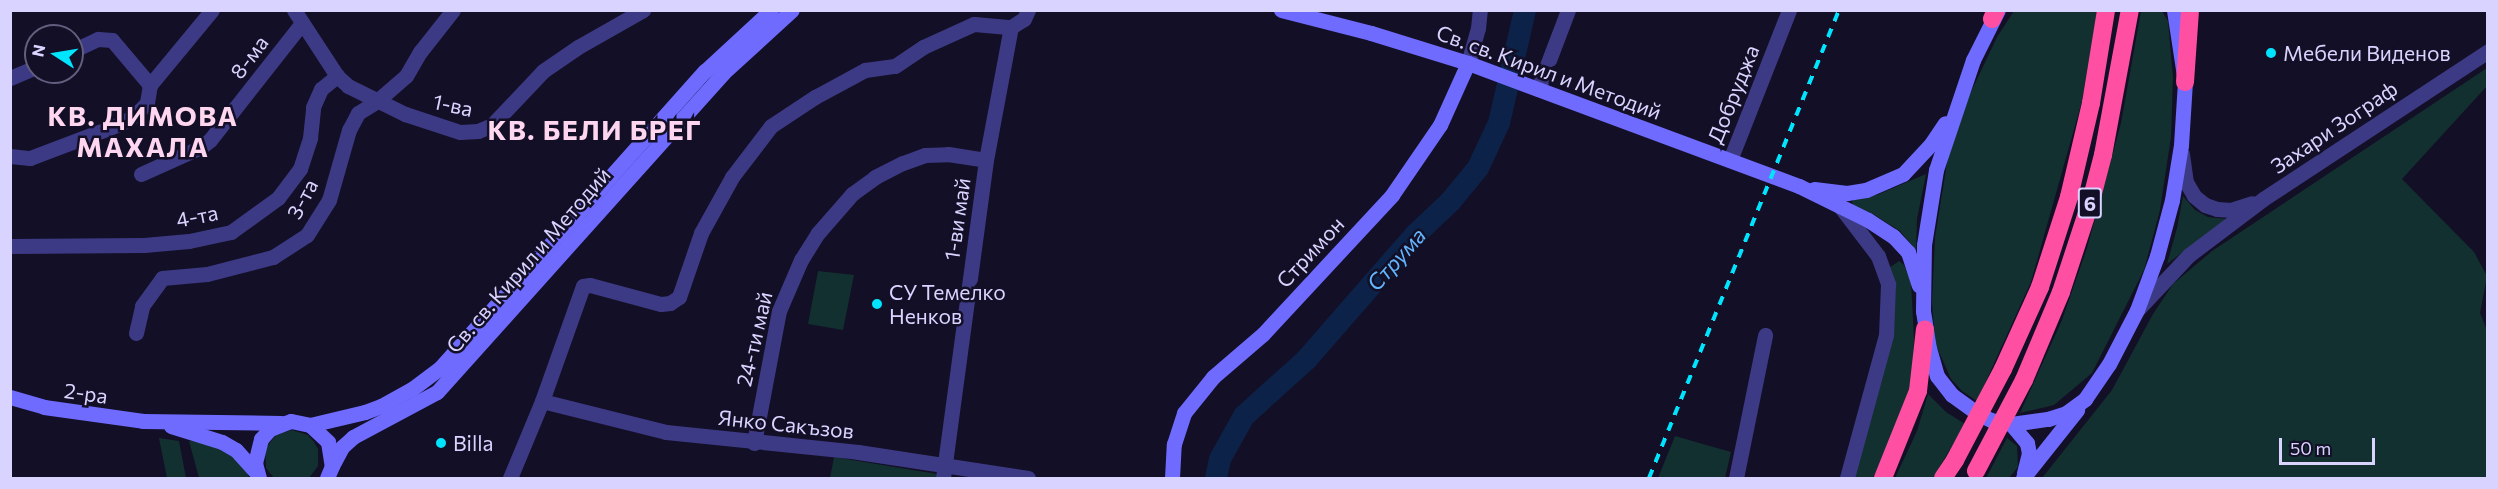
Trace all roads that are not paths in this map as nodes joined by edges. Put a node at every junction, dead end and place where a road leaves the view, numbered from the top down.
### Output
1 (212, 10) edge
2 (453, 10) edge
3 (643, 10) edge
4 (771, 10) edge
5 (792, 10) edge
6 (1028, 10) edge
7 (1281, 10) edge
8 (1480, 10) edge
9 (1568, 10) edge
10 (1789, 10) edge
11 (2174, 10) edge
12 (2190, 10) edge
13 (2106, 12) edge
14 (1995, 13) edge
15 (2129, 14) edge
16 (298, 15) edge
17 (1011, 27) junction
18 (84, 45) edge
19 (2487, 51) edge
20 (1474, 66) junction
21 (24, 72) edge
22 (337, 76) junction
23 (10, 78) edge
24 (2185, 82) junction
25 (150, 85) junction
26 (1538, 89) junction
27 (377, 101) junction
28 (1957, 102) junction
29 (2181, 145) junction
30 (10, 156) edge
31 (986, 160) junction
32 (1730, 160) junction
33 (141, 174) dead end
34 (1799, 186) junction
35 (2263, 199) junction
36 (1839, 206) junction
37 (10, 246) edge
38 (2137, 310) junction
39 (1924, 320) junction
40 (136, 333) dead end
41 (1765, 335) dead end
42 (10, 397) edge
43 (2085, 399) junction
44 (542, 401) junction
45 (157, 422) junction
46 (281, 423) junction
47 (2011, 423) junction
48 (310, 425) junction
49 (754, 443) junction
50 (944, 473) edge
51 (329, 475) edge
52 (1974, 475) edge
53 (259, 477) edge
54 (510, 478) edge
55 (1028, 478) edge
56 (1172, 478) edge
57 (1736, 478) edge
58 (1847, 478) edge
59 (1883, 478) edge
60 (1943, 478) edge
61 (2022, 478) edge

1 - 25 street
2 - 27 street, 3-та
3 - 27 street, 1-ва
4 - 48 main road, Св. св. Кирил и Методий
5 - 51 main road, Св. св. Кирил и Методий
6 - 17 street
7 - 20 main road, Св. св. Кирил и Методий
8 - 20 street, Стримон
9 - 26 street
10 - 32 street, Добруджа
11 - 24 main road
12 - 24 highway
13 - 60 highway, 6, bridge
14 - 28 main road
15 - 52 highway, 6, bridge
16 - 22 street, 1-ва
16 - 33 street, 8-ма
17 - 31 street, 1-ви май
17 - 44 street
18 - 25 street
19 - 35 street, Захари Зограф
20 - 26 main road, Св. св. Кирил и Методий
20 - 56 main road, Стримон
21 - 23 street
22 - 27 street, 1-ва
22 - 37 street, 4-та
24 - 29 main road
25 - 30 street
26 - 32 main road, Св. св. Кирил и Методий
27 - 40 street, 3-та
28 - 34 main road, Св. св. Кирил и Методий
28 - 39 main road
29 - 35 street, Захари Зограф
29 - 38 main road
31 - 49 street, 24-ти май
31 - 50 street, 1-ви май
32 - 34 main road, Св. св. Кирил и Методий
34 - 36 main road, Св. св. Кирил и Методий
35 - 38 street, Захари Зограф
36 - 39 main road, Св. св. Кирил и Методий
36 - 58 street
38 - 43 main road
39 - 47 main road
39 - 59 highway
41 - 57 street
42 - 45 main road, 2-ра
43 - 47 main road
43 - 61 main road
44 - 49 street, Янко Сакъзов
44 - 54 street
45 - 46 main road, 2-ра
45 - 53 main road, 2-ра
46 - 48 main road, Св. св. Кирил и Методий
46 - 53 main road
47 - 61 main road
48 - 51 main road
49 - 50 street, Янко Сакъзов
50 - 55 street, Янко Сакъзов

